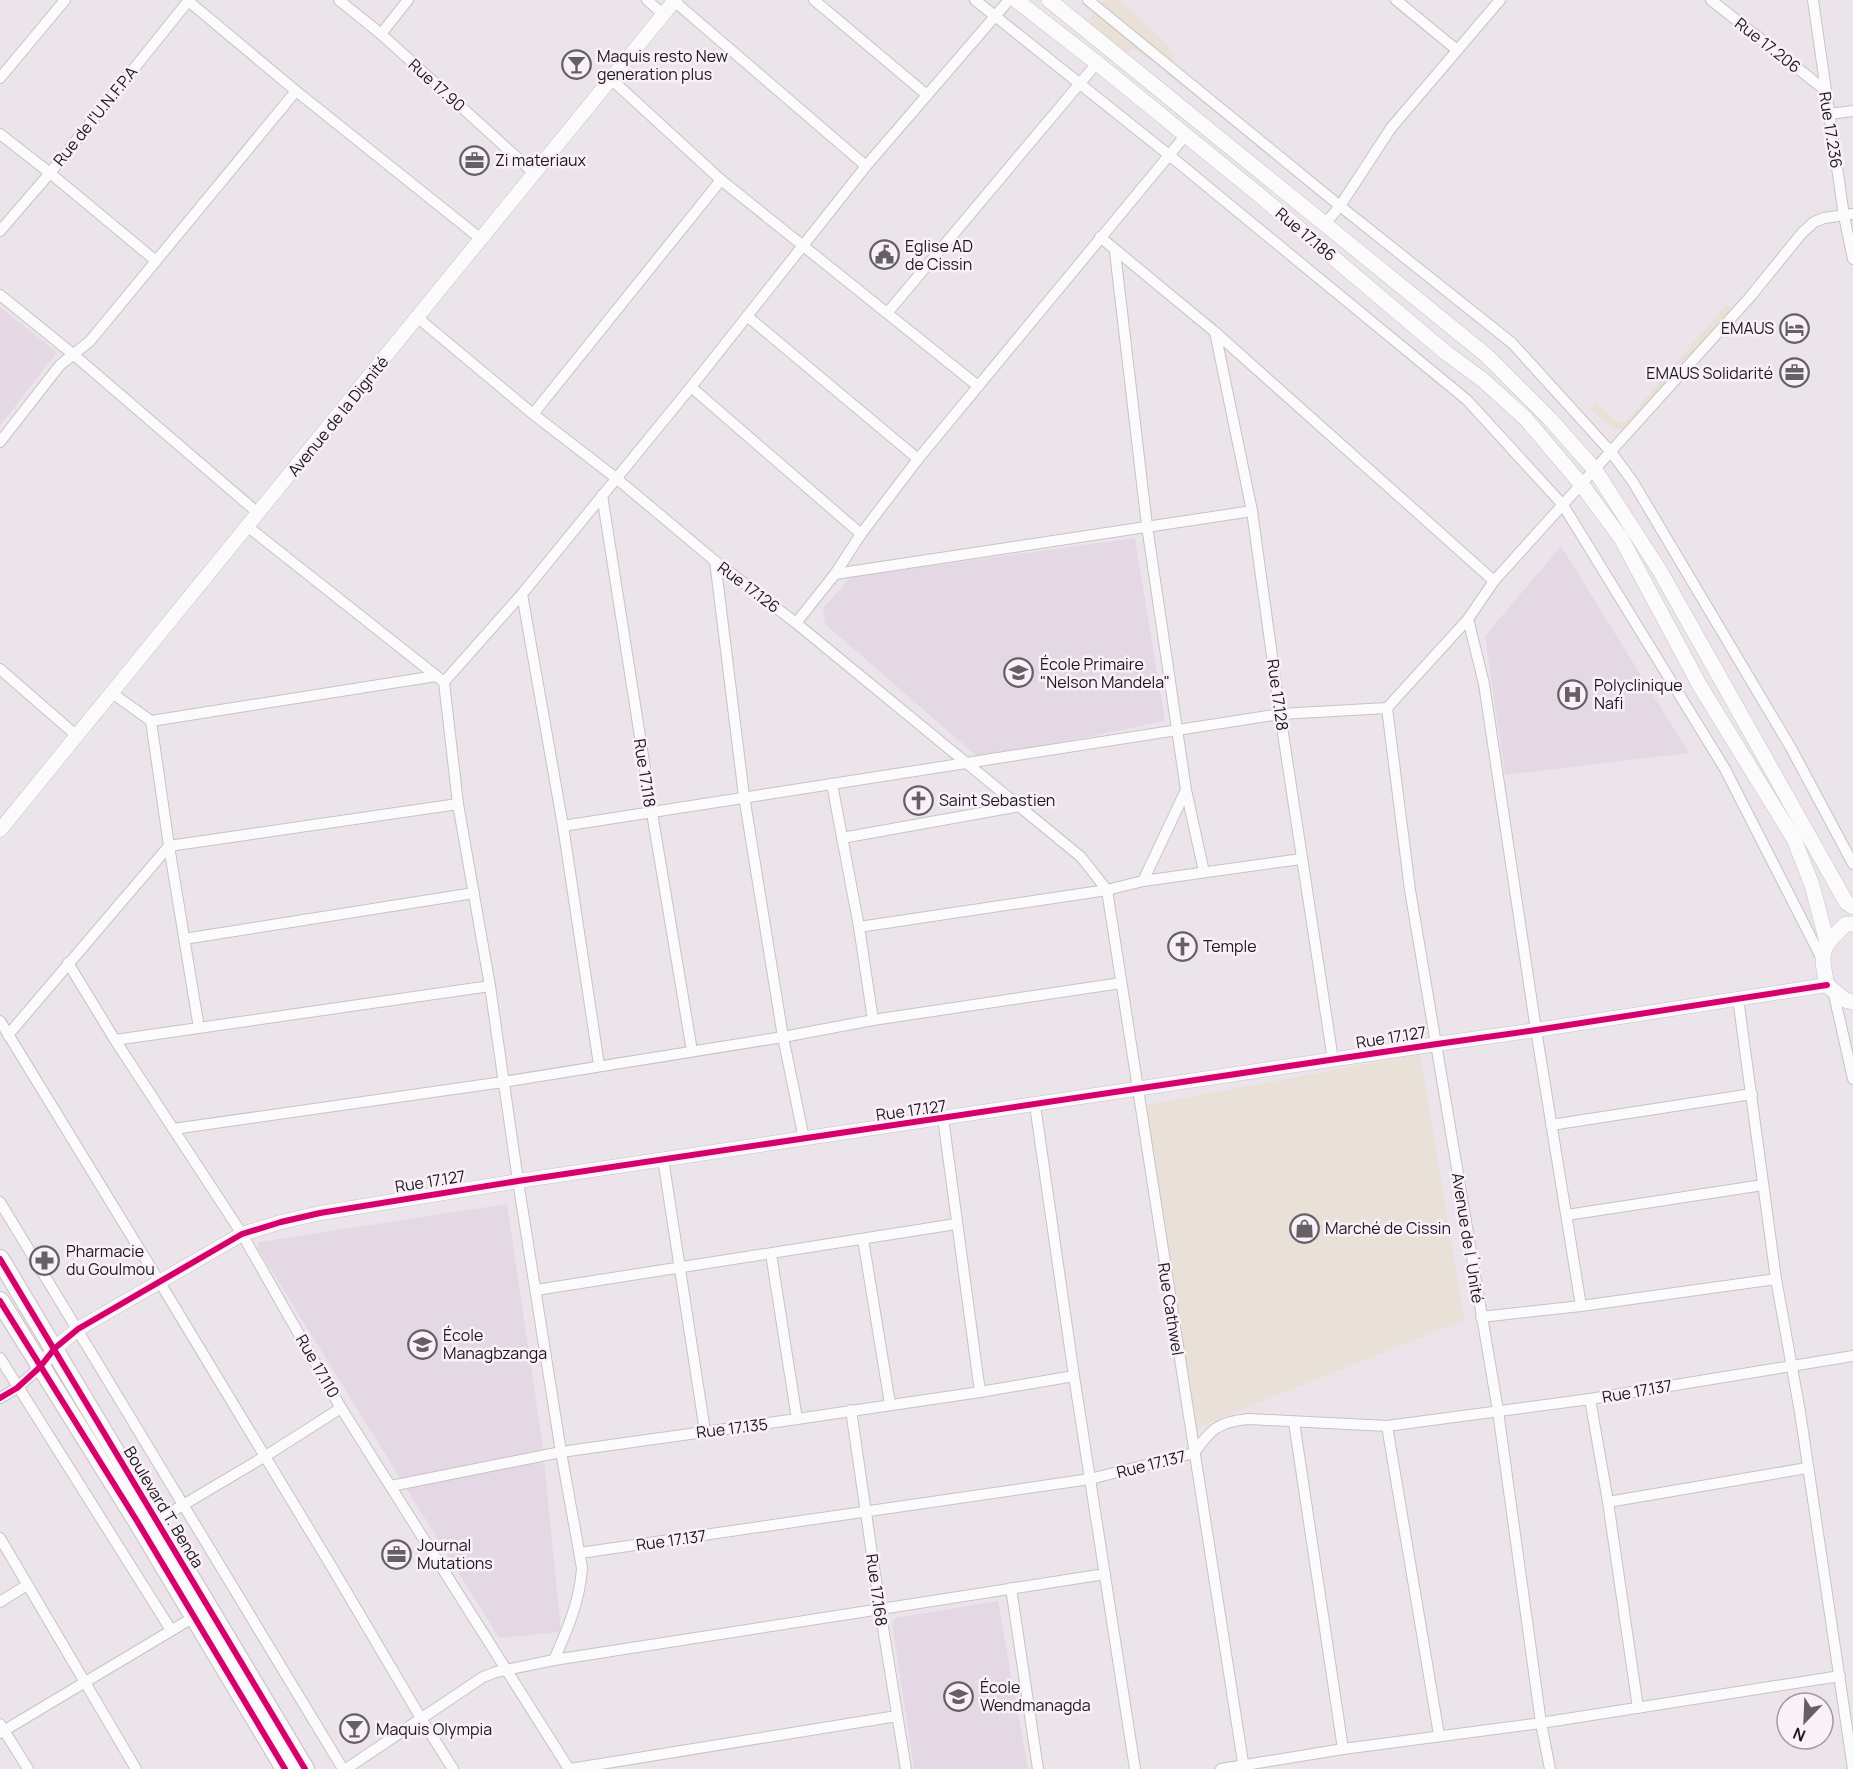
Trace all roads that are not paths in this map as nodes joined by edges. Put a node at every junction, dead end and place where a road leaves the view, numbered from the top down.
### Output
1 (65, 0) edge
2 (188, 0) edge
3 (339, 0) edge
4 (408, 0) edge
5 (647, 0) edge
6 (814, 0) edge
7 (975, 0) edge
8 (1009, 0) edge
9 (1016, 0) edge
10 (1049, 0) edge
11 (1088, 0) edge
12 (1396, 0) edge
13 (1500, 0) edge
14 (1711, 0) edge
15 (1813, 0) edge
16 (674, 1) edge
17 (663, 14) junction
18 (995, 17) junction
19 (381, 34) junction
20 (1457, 50) junction
21 (1097, 63) junction
22 (0, 78) edge
23 (611, 79) junction
24 (1080, 84) junction
25 (1825, 90) junction
26 (296, 91) junction
27 (927, 95) junction
28 (1853, 111) edge
29 (1829, 114) junction
30 (0, 134) edge
31 (1185, 136) junction
32 (1169, 155) junction
33 (866, 166) junction
34 (50, 173) junction
35 (534, 173) junction
36 (721, 180) junction
37 (1340, 206) junction
38 (1848, 215) edge
39 (1325, 224) junction
40 (0, 231) edge
41 (1100, 237) junction
42 (481, 239) junction
43 (804, 244) junction
44 (1115, 252) junction
45 (1853, 259) edge
46 (156, 261) junction
47 (0, 295) edge
48 (888, 312) junction
49 (747, 316) junction
50 (418, 318) junction
51 (1215, 332) junction
52 (74, 355) junction
53 (978, 386) junction
54 (691, 387) junction
55 (533, 414) junction
56 (0, 442) edge
57 (1611, 452) junction
58 (918, 459) junction
59 (1594, 470) junction
60 (616, 478) junction
61 (1581, 484) junction
62 (602, 495) junction
63 (1563, 505) junction
64 (1252, 510) junction
65 (258, 513) junction
66 (247, 526) junction
67 (1147, 526) junction
68 (861, 534) junction
69 (715, 561) junction
70 (835, 574) junction
71 (1494, 581) junction
72 (522, 594) junction
73 (1468, 619) junction
74 (796, 623) junction
75 (0, 669) edge
76 (440, 679) junction
77 (112, 693) junction
78 (1387, 708) junction
79 (1280, 714) junction
80 (151, 721) junction
81 (1177, 731) junction
82 (77, 736) junction
83 (966, 764) junction
84 (832, 784) junction
85 (1186, 790) junction
86 (744, 796) junction
87 (458, 804) junction
88 (1020, 806) junction
89 (652, 813) junction
90 (564, 826) junction
91 (0, 830) edge
92 (842, 838) junction
93 (169, 846) junction
94 (1081, 857) joint
95 (1301, 859) junction
96 (1853, 864) edge
97 (1204, 872) junction
98 (1143, 881) junction
99 (1107, 890) junction
100 (474, 893) junction
101 (1853, 907) edge
102 (1853, 924) edge
103 (859, 927) junction
104 (184, 939) junction
105 (1827, 942) junction
106 (1822, 959) junction
107 (68, 963) junction
108 (1121, 983) junction
109 (490, 986) junction
110 (1738, 998) junction
111 (1842, 998) edge
112 (873, 1020) junction
113 (0, 1021) edge
114 (199, 1028) junction
115 (1536, 1030) junction
116 (8, 1035) junction
117 (783, 1037) junction
118 (115, 1040) junction
119 (1437, 1044) junction
120 (692, 1051) junction
121 (1333, 1060) junction
122 (599, 1065) junction
123 (1853, 1079) edge
124 (503, 1082) junction
125 (1137, 1089) junction
126 (1752, 1094) junction
127 (1035, 1105) junction
128 (943, 1118) junction
129 (1551, 1125) junction
130 (173, 1129) junction
131 (804, 1139) junction
132 (663, 1159) junction
133 (518, 1181) junction
134 (1763, 1185) junction
135 (0, 1202) edge
136 (1567, 1215) junction
137 (956, 1224) junction
138 (242, 1234) junction
139 (863, 1239) junction
140 (771, 1254) junction
141 (0, 1259) edge
142 (681, 1268) junction
143 (1776, 1279) junction
144 (159, 1281) junction
145 (536, 1290) junction
146 (0, 1301) edge
147 (1581, 1306) junction
148 (1481, 1317) junction
149 (78, 1329) junction
150 (55, 1348) junction
151 (1853, 1356) edge
152 (0, 1358) edge
153 (40, 1366) junction
154 (1791, 1366) junction
155 (1074, 1376) junction
156 (17, 1388) junction
157 (980, 1392) junction
158 (0, 1398) edge
159 (1590, 1399) junction
160 (890, 1404) junction
161 (341, 1408) junction
162 (851, 1410) junction
163 (1498, 1411) junction
164 (796, 1419) junction
165 (1294, 1422) junction
166 (1387, 1426) junction
167 (705, 1431) junction
168 (561, 1452) junction
169 (1194, 1453) junction
170 (264, 1456) junction
171 (1807, 1468) junction
172 (1090, 1479) junction
173 (391, 1486) junction
174 (1608, 1502) junction
175 (182, 1504) junction
176 (866, 1512) junction
177 (156, 1521) junction
178 (0, 1538) edge
179 (580, 1553) junction
180 (1105, 1574) junction
181 (27, 1585) junction
182 (1011, 1588) junction
183 (0, 1602) edge
184 (880, 1610) junction
185 (194, 1617) junction
186 (171, 1630) junction
187 (554, 1660) junction
188 (507, 1670) junction
189 (1840, 1676) junction
190 (84, 1683) junction
191 (1638, 1708) junction
192 (897, 1716) junction
193 (422, 1720) junction
194 (1541, 1723) junction
195 (1, 1729) edge
196 (1439, 1735) junction
197 (1343, 1749) junction
198 (1243, 1767) edge
199 (28, 1769) edge
200 (136, 1769) edge
201 (285, 1769) edge
202 (305, 1769) edge
203 (344, 1769) edge
204 (453, 1769) edge
205 (569, 1769) edge
206 (906, 1769) edge
207 (1038, 1769) edge
208 (1135, 1769) edge
209 (1221, 1769) edge
210 (1550, 1769) edge
211 (1853, 1769) edge

1 - 22 street
2 - 26 street
2 - 34 street, Rue de l'U.N.F.P.A
3 - 19 street, Rue 17.90
4 - 19 street
5 - 17 street
6 - 27 street
7 - 18 street
8 - 18 street
9 - 21 main road, Rue 17.186
10 - 39 main road
11 - 37 street
12 - 20 street
13 - 20 street
14 - 25 street, Rue 17.206
15 - 25 street, Rue 17.236
16 - 17 street, Avenue de la Dignité
16 - 33 street
17 - 23 street, Avenue de la Dignité
18 - 24 street
18 - 27 street
19 - 35 street, Rue 17.90
20 - 37 street
21 - 24 street
21 - 31 main road, Rue 17.186
23 - 35 street, Avenue de la Dignité
23 - 36 street
24 - 32 street
24 - 48 street
25 - 29 street, Rue 17.236
26 - 42 street
26 - 46 street
27 - 33 street
28 - 29 street
29 - 38 street, Rue 17.236
30 - 34 street
31 - 32 street
31 - 61 main road, Rue 17.186
32 - 41 street
32 - 63 street
33 - 43 street
34 - 40 street, Rue de l'U.N.F.P.A
34 - 46 street
35 - 42 street, Avenue de la Dignité
36 - 43 street
36 - 55 street
37 - 39 street
37 - 57 street
38 - 45 street, Rue 17.236
38 - 57 street
39 - 59 main road
41 - 44 street
41 - 53 street
42 - 50 street, Avenue de la Dignité
43 - 48 street
43 - 49 street
44 - 51 street
44 - 67 street
46 - 52 street
47 - 52 street
48 - 53 street
49 - 54 street
49 - 58 street
50 - 55 street, Rue 17.126
50 - 65 street, Avenue de la Dignité
51 - 64 street, Rue 17.128
51 - 71 street
52 - 56 street
52 - 65 street
53 - 58 street
54 - 60 street
54 - 68 street
55 - 60 street, Rue 17.126
57 - 59 street
57 - 96 street
58 - 68 street
59 - 61 street
59 - 101 main road
60 - 62 street
60 - 69 street, Rue 17.126
61 - 63 street
61 - 105 main road, Rue 17.186
62 - 72 street
62 - 89 street, Rue 17.118
63 - 71 street
63 - 106 street
64 - 67 street
64 - 79 street, Rue 17.128
65 - 66 street, Avenue de la Dignité
66 - 76 street
66 - 77 street, Avenue de la Dignité
67 - 70 street
67 - 81 street
68 - 70 street
69 - 74 street, Rue 17.126
69 - 86 street
70 - 74 street
71 - 73 street
72 - 76 street
72 - 90 street
73 - 78 street
73 - 115 street
74 - 83 street, Rue 17.126
75 - 82 street
76 - 80 street
76 - 87 street
77 - 80 street
77 - 82 street, Avenue de la Dignité
78 - 79 street
78 - 119 street, Avenue de l´Unité
79 - 81 street
79 - 95 street, Rue 17.128
80 - 93 street
81 - 83 street
81 - 85 street
82 - 91 street, Avenue de la Dignité
83 - 84 street
83 - 88 street, Rue 17.126
84 - 86 street
84 - 92 street
85 - 97 street
85 - 98 street
86 - 89 street
86 - 117 street
87 - 93 street
87 - 100 street
88 - 92 street
88 - 94 street, Rue 17.126
89 - 90 street
89 - 120 street, Rue 17.118
90 - 122 street
92 - 103 street
93 - 104 street
93 - 107 street
94 - 99 street, Rue Cathwel
95 - 97 street
95 - 121 street, Rue 17.128
97 - 98 street
98 - 99 street
99 - 103 street
99 - 108 street, Rue Cathwel
100 - 104 street
100 - 109 street
102 - 105 main road
103 - 112 street
104 - 114 street
105 - 106 main road
106 - 111 main road
107 - 116 street
107 - 118 street, Rue 17.110
108 - 112 street
108 - 125 street, Rue Cathwel
109 - 114 street
109 - 124 street
110 - 111 street, Rue 17.127
110 - 115 street, Rue 17.127
110 - 126 street
111 - 123 street
112 - 117 street
113 - 116 street
114 - 118 street
115 - 119 street, Rue 17.127
115 - 129 street
116 - 144 street
117 - 120 street
117 - 131 street
118 - 130 street, Rue 17.110
119 - 121 street, Rue 17.127
119 - 148 street, Avenue de l´Unité
120 - 122 street
121 - 125 street, Rue 17.127
122 - 124 street
124 - 130 street
124 - 133 street
125 - 127 street, Rue 17.127
125 - 169 street, Rue Cathwel
126 - 129 street
126 - 134 street
127 - 128 street, Rue 17.127
127 - 155 street
128 - 131 street, Rue 17.127
128 - 137 street
129 - 136 street
130 - 138 street, Rue 17.110
131 - 132 street, Rue 17.127
132 - 133 street, Rue 17.127
132 - 142 street
133 - 138 street, Rue 17.127
133 - 145 street
134 - 136 street
134 - 143 street
135 - 149 street
136 - 147 street
137 - 139 street
137 - 157 street
138 - 144 street, Rue 17.127
138 - 161 street, Rue 17.110
139 - 140 street
139 - 160 street
140 - 142 street
140 - 164 street
141 - 150 highway, Boulevard T. Benda
142 - 145 street
142 - 167 street
143 - 147 street
143 - 154 street
144 - 149 street, Rue 17.127
144 - 170 street
145 - 168 street
146 - 153 highway, Boulevard T. Benda
147 - 148 street
148 - 163 street, Avenue de l´Unité
149 - 150 street, Rue 17.127
149 - 175 street
150 - 153 street, Rue 17.127
150 - 177 highway, Boulevard T. Benda
151 - 154 street, Rue 17.137
152 - 156 street
153 - 156 street
153 - 185 highway, Boulevard T. Benda
154 - 159 street, Rue 17.137
154 - 171 street
155 - 157 street, Rue 17.135
155 - 172 street
156 - 158 street
156 - 186 street
157 - 160 street, Rue 17.135
159 - 163 street, Rue 17.137
159 - 174 street
160 - 162 street, Rue 17.135
161 - 170 street
161 - 173 street, Rue 17.110
162 - 164 street, Rue 17.135
162 - 176 street, Rue 17.168
163 - 166 street, Rue 17.137
163 - 194 street, Avenue de l´Unité
164 - 167 street, Rue 17.135
165 - 166 street, Rue 17.137
165 - 169 street, Rue 17.137
165 - 197 street
166 - 196 street
167 - 168 street, Rue 17.135
168 - 173 street, Rue 17.135
168 - 179 street
169 - 172 street, Rue 17.137
169 - 198 street, Rue Cathwel
170 - 175 street
170 - 193 street
171 - 174 street
171 - 189 street
172 - 176 street, Rue 17.137
172 - 180 street
173 - 188 street, Rue 17.110
174 - 191 street
175 - 177 street
175 - 203 street
176 - 179 street, Rue 17.137
176 - 184 street, Rue 17.168
177 - 202 highway, Boulevard T. Benda
178 - 181 street
179 - 187 street
180 - 182 street
180 - 208 street
181 - 183 street
181 - 190 street
182 - 184 street
182 - 207 street
184 - 187 street
184 - 192 street, Rue 17.168
185 - 186 street
185 - 201 highway, Boulevard T. Benda
186 - 190 street
187 - 188 street
188 - 193 street
188 - 205 street, Rue 17.110
189 - 191 street
189 - 211 street
190 - 195 street
190 - 200 street
191 - 194 street
192 - 205 street
192 - 206 street, Rue 17.168
193 - 203 street
193 - 204 street
194 - 196 street
194 - 210 street, Avenue de l´Unité
195 - 199 street
196 - 197 street
197 - 198 street
198 - 209 street

